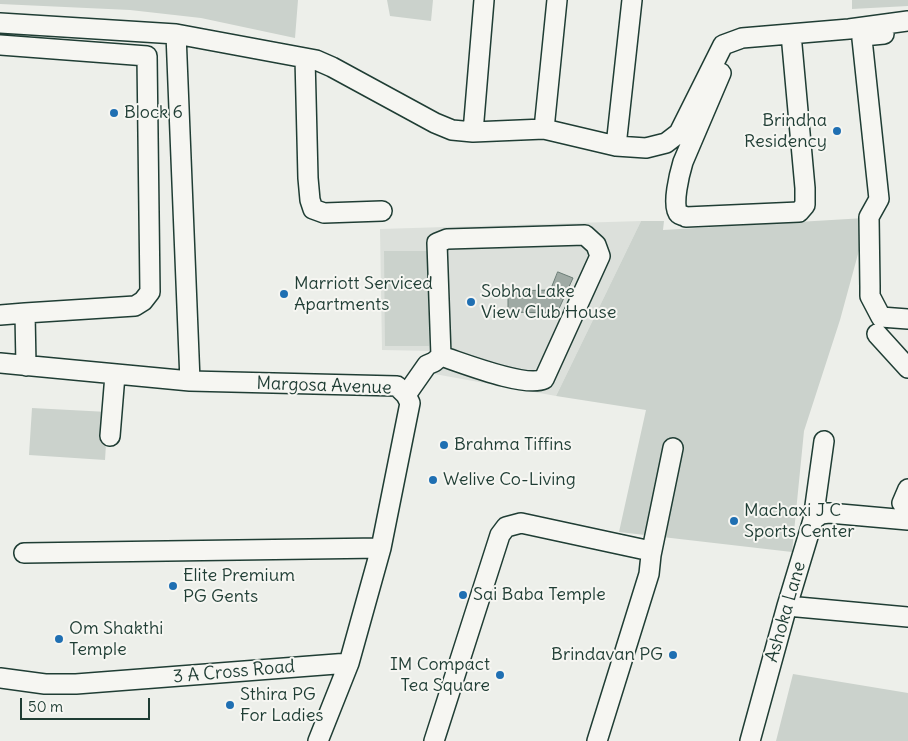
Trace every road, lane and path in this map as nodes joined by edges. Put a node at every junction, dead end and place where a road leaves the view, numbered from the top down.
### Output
1 (484, 0) edge
2 (557, 0) edge
3 (632, 0) edge
4 (908, 21) edge
5 (0, 23) edge
6 (908, 32) edge
7 (176, 34) junction
8 (792, 34) junction
9 (742, 44) junction
10 (0, 45) edge
11 (761, 49) dead end
12 (305, 58) junction
13 (544, 129) junction
14 (473, 132) junction
15 (616, 146) junction
16 (382, 210) dead end
17 (25, 313) junction
18 (0, 315) edge
19 (908, 319) edge
20 (877, 334) dead end
21 (441, 356) junction
22 (0, 364) edge
23 (26, 366) junction
24 (908, 368) edge
25 (115, 376) junction
26 (190, 381) junction
27 (406, 395) junction
28 (110, 436) dead end
29 (824, 441) dead end
30 (673, 448) dead end
31 (906, 504) edge
32 (813, 520) junction
33 (381, 548) junction
34 (24, 553) dead end
35 (651, 555) junction
36 (787, 606) junction
37 (908, 617) edge
38 (349, 663) junction
39 (0, 678) edge
40 (318, 741) edge
41 (434, 741) edge
42 (597, 741) edge
43 (750, 741) edge

1 - 14 street
2 - 13 street
3 - 15 street
4 - 8 street
5 - 7 street
6 - 19 street
7 - 12 street
7 - 26 street
8 - 9 street
8 - 9 street
9 - 11 street
9 - 15 street
10 - 17 street
12 - 14 street
12 - 16 street
13 - 14 street
13 - 15 street
17 - 18 street
17 - 23 street
20 - 24 street
21 - 21 street
21 - 27 street
22 - 23 street, Margosa Avenue
23 - 25 street, Margosa Avenue
25 - 26 street, Margosa Avenue
25 - 28 street
26 - 27 street, Margosa Avenue
27 - 33 street, Margosa Avenue
29 - 32 street, Ashoka Lane
30 - 35 street
31 - 32 street
32 - 36 street, Ashoka Lane
33 - 34 street
33 - 38 street, Margosa Avenue
35 - 41 street
35 - 42 street
36 - 37 street
36 - 43 street, Ashoka Lane
38 - 39 street, 3 A Cross Road
38 - 40 street, Margosa Avenue

